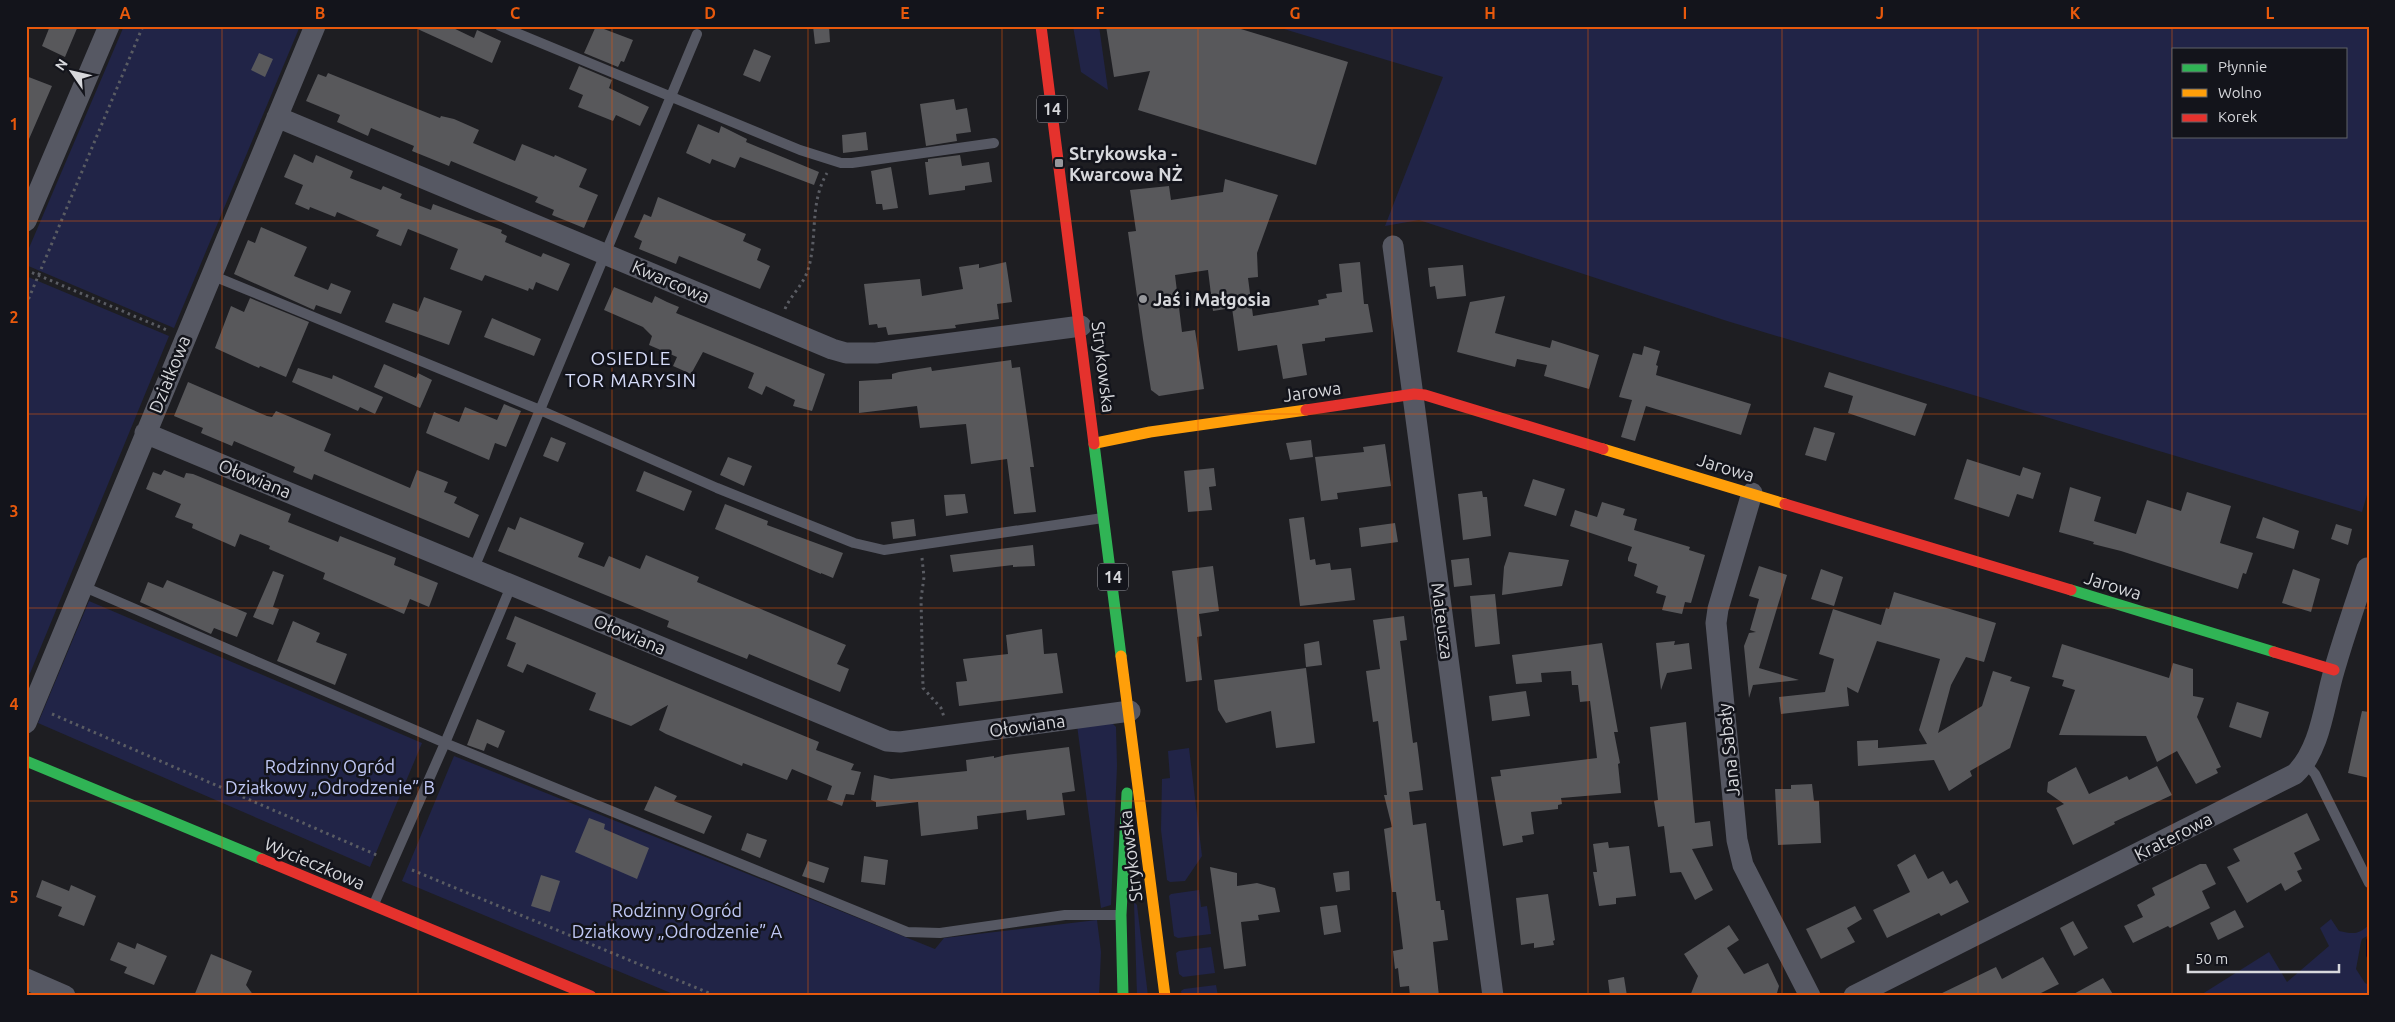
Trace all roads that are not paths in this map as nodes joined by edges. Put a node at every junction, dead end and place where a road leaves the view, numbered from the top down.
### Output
1 (109, 26) edge
2 (314, 26) edge
3 (500, 26) edge
4 (1041, 26) edge
5 (697, 34) dead end
6 (670, 95) junction
7 (277, 117) junction
8 (994, 143) dead end
9 (26, 220) edge
10 (1393, 246) dead end
11 (606, 254) junction
12 (211, 275) junction
13 (1081, 326) junction
14 (1414, 394) junction
15 (540, 410) junction
16 (145, 433) junction
17 (1096, 443) junction
18 (1752, 493) junction
19 (1105, 518) junction
20 (474, 568) junction
21 (2367, 568) dead end
22 (512, 584) junction
23 (82, 586) junction
24 (2334, 670) junction
25 (1130, 711) junction
26 (30, 714) edge
27 (445, 743) junction
28 (26, 761) edge
29 (2306, 764) junction
30 (2366, 872) edge
31 (2369, 883) edge
32 (373, 906) junction
33 (1121, 915) junction
34 (26, 979) edge
35 (65, 996) edge
36 (591, 996) edge
37 (1123, 996) edge
38 (1165, 996) edge
39 (1493, 996) edge
40 (1810, 996) edge
41 (1854, 996) edge

1 - 9 street
2 - 7 street, Działkowa
3 - 6 lane
4 - 13 street, Strykowska / 14
5 - 6 lane
6 - 8 lane
6 - 11 lane
7 - 11 street, Kwarcowa
7 - 12 street, Działkowa
10 - 14 street, Mateusza
11 - 13 street, Kwarcowa
11 - 15 lane
12 - 15 lane
12 - 16 street, Działkowa
13 - 17 street, Strykowska / 14
14 - 17 street, Jarowa
14 - 18 street, Jarowa
14 - 39 street, Mateusza
15 - 19 lane
15 - 20 lane
16 - 20 street, Ołowiana
16 - 23 street, Działkowa
17 - 19 street, Strykowska / 14
18 - 24 street, Jarowa
18 - 40 street, Jana Sabały
19 - 25 street, Strykowska / 14
20 - 22 street, Ołowiana
21 - 24 street
22 - 25 street, Ołowiana
22 - 27 lane
23 - 26 street, Działkowa
23 - 27 lane
24 - 29 street
25 - 33 street, Strykowska / 14
25 - 38 street, Strykowska / 14
27 - 32 lane
27 - 33 lane
28 - 32 street, Wycieczkowa
29 - 30 lane
29 - 41 street, Kraterowa
30 - 31 lane
32 - 36 street, Wycieczkowa
33 - 37 street, Strykowska / 14
34 - 35 street

